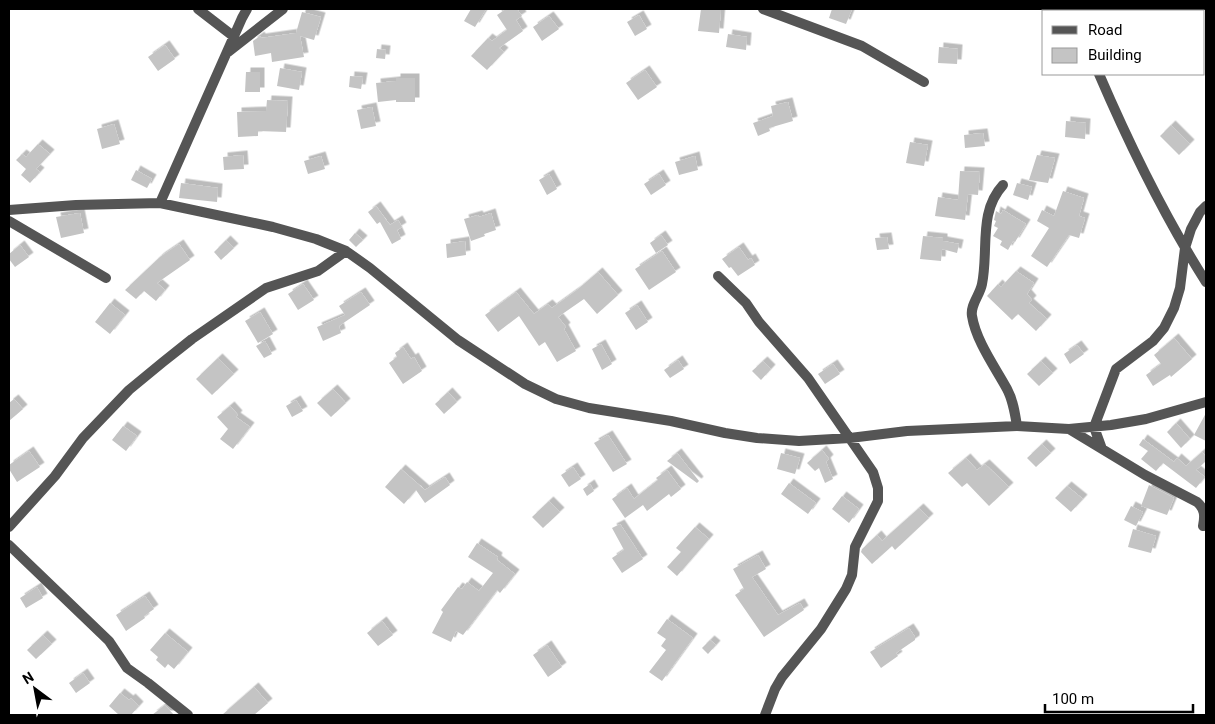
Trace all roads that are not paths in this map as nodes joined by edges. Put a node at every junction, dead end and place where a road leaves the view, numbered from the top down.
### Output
1 (198, 9) edge
2 (247, 9) edge
3 (282, 9) edge
4 (763, 9) edge
5 (233, 36) junction
6 (225, 54) junction
7 (1099, 75) edge
8 (924, 82) dead end
9 (1003, 185) dead end
10 (160, 203) junction
11 (1206, 206) edge
12 (9, 210) edge
13 (9, 220) edge
14 (1185, 248) junction
15 (346, 252) junction
16 (718, 276) dead end
17 (106, 278) dead end
18 (1206, 282) edge
19 (1206, 402) edge
20 (1018, 426) junction
21 (1094, 427) junction
22 (1069, 430) junction
23 (850, 438) junction
24 (1102, 449) junction
25 (1203, 526) dead end
26 (9, 527) edge
27 (9, 545) edge
28 (188, 715) edge
29 (765, 715) edge

1 - 5 street
2 - 5 street
3 - 6 street
4 - 8 street
5 - 6 street
6 - 10 street
7 - 14 street
9 - 20 street
10 - 12 street
10 - 15 street
11 - 14 street
13 - 17 street
14 - 18 street
14 - 21 street
15 - 23 street
15 - 26 street
16 - 23 street
19 - 21 street
20 - 22 street
20 - 23 street
21 - 22 street
21 - 24 street
22 - 24 street
23 - 29 street
24 - 25 street
27 - 28 street

